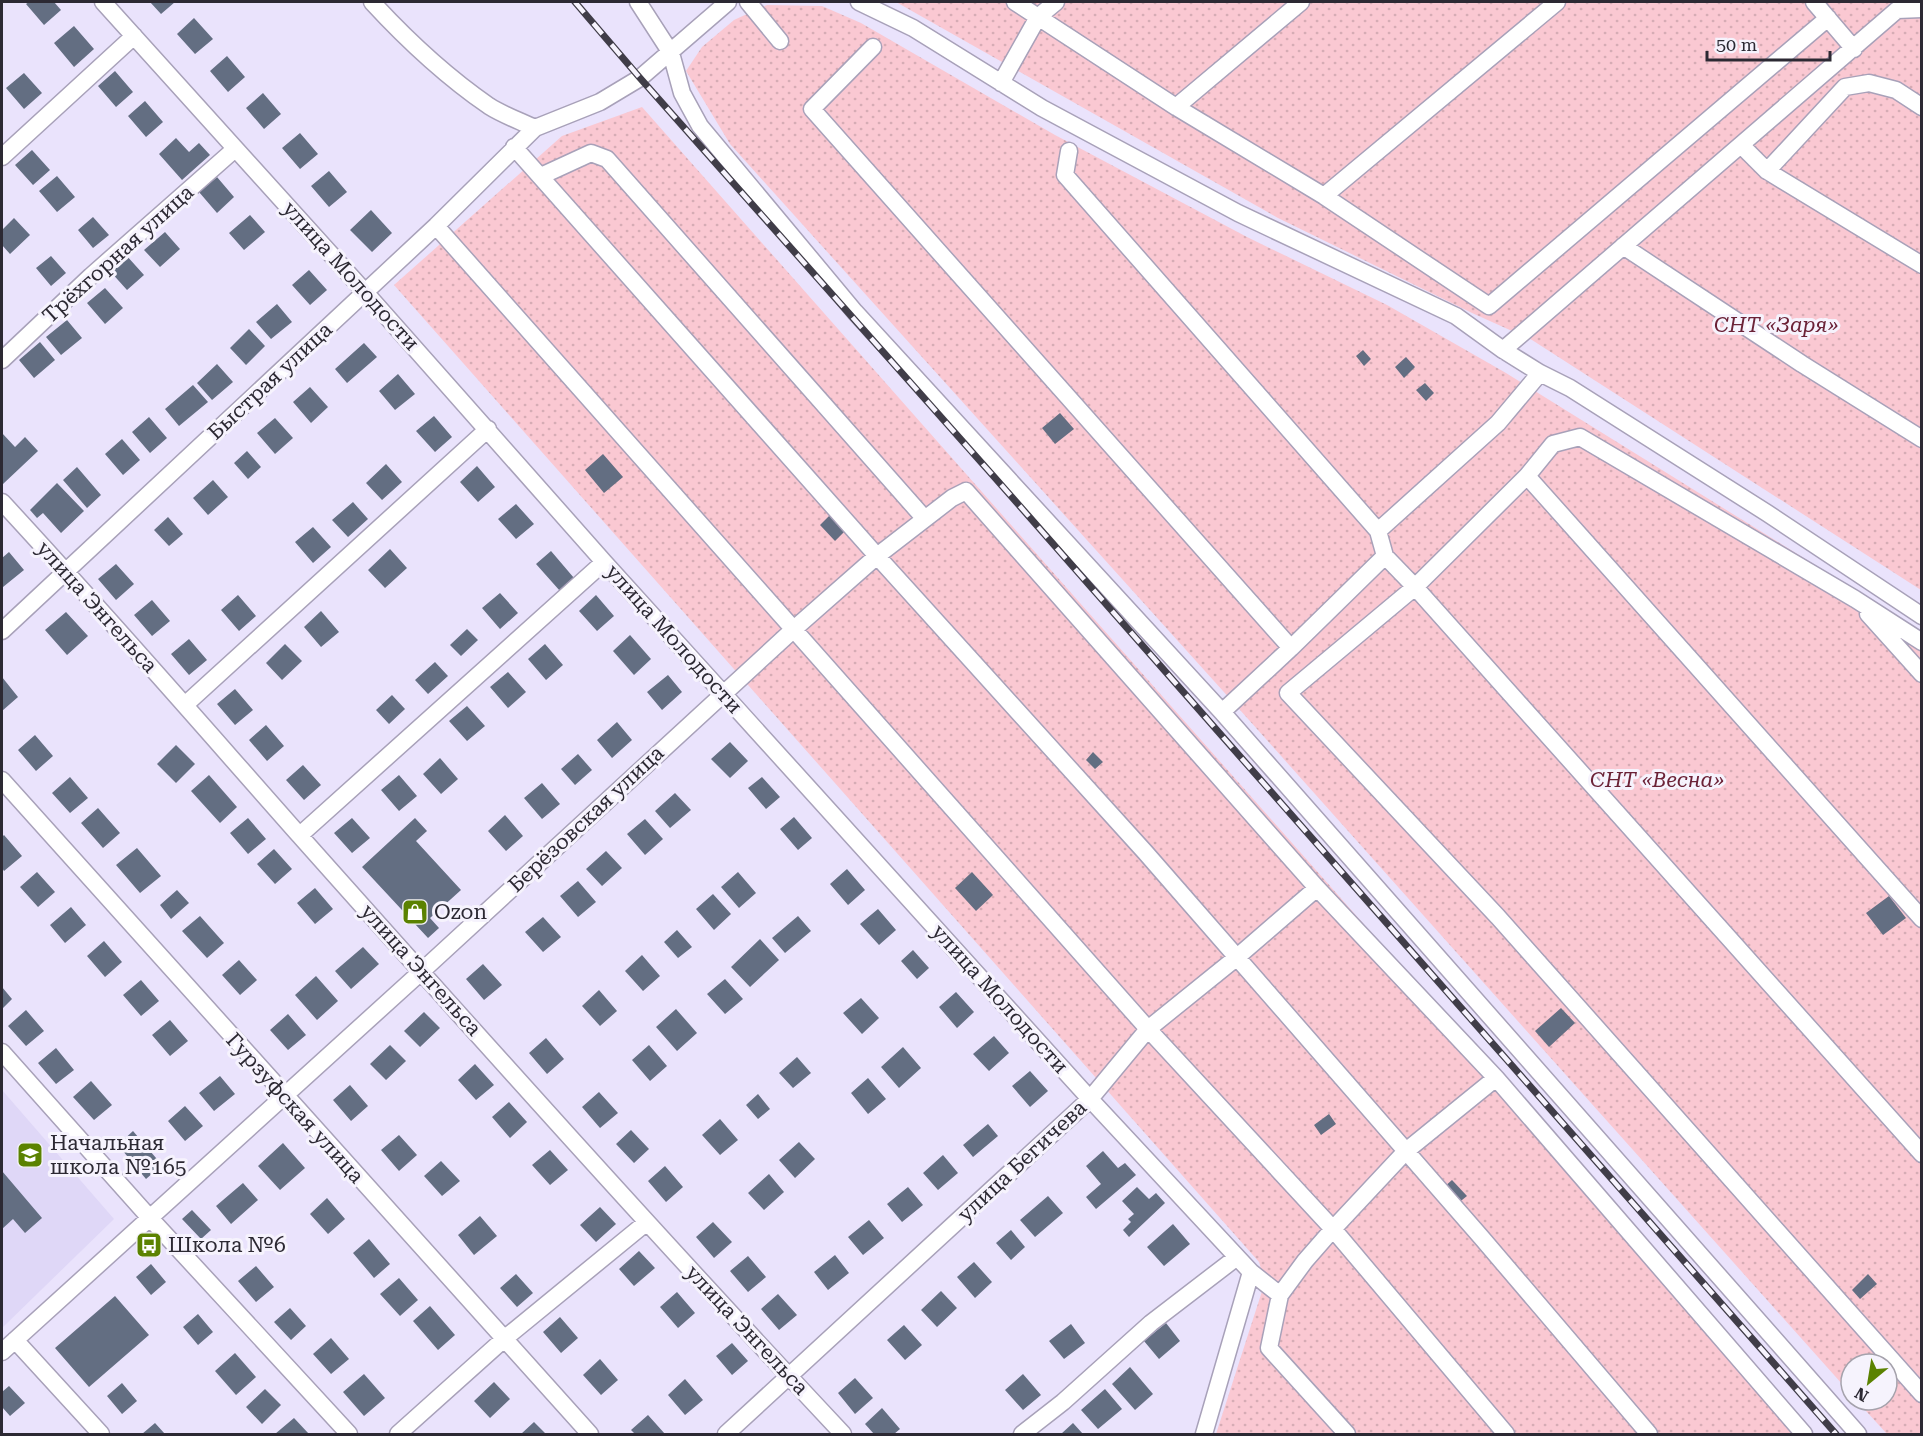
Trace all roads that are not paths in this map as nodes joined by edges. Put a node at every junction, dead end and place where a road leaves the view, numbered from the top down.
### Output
1 (103, 2) edge
2 (372, 2) edge
3 (638, 2) edge
4 (728, 2) edge
5 (748, 2) edge
6 (859, 2) edge
7 (1015, 2) edge
8 (1056, 2) edge
9 (1301, 2) edge
10 (1557, 2) edge
11 (1814, 2) edge
12 (1922, 9) edge
13 (1038, 17) junction
14 (1828, 18) junction
15 (134, 36) junction
16 (780, 41) dead end
17 (873, 47) dead end
18 (1854, 49) junction
19 (671, 53) junction
20 (1001, 83) junction
21 (1176, 107) junction
22 (1922, 107) edge
23 (535, 128) junction
24 (1741, 145) junction
25 (514, 147) junction
26 (235, 149) junction
27 (1069, 151) dead end
28 (2, 157) edge
29 (1767, 171) junction
30 (541, 176) junction
31 (1324, 196) junction
32 (436, 226) junction
33 (1623, 246) junction
34 (1922, 265) edge
35 (365, 292) junction
36 (1503, 350) junction
37 (2, 360) edge
38 (1540, 373) junction
39 (488, 429) junction
40 (1922, 439) edge
41 (1527, 476) junction
42 (2, 502) edge
43 (925, 519) junction
44 (1378, 531) junction
45 (877, 556) junction
46 (1385, 556) junction
47 (604, 562) junction
48 (66, 571) junction
49 (1415, 587) junction
50 (1855, 599) junction
51 (1922, 616) edge
52 (794, 629) junction
53 (2, 631) edge
54 (1922, 642) edge
55 (1291, 648) junction
56 (1922, 674) edge
57 (723, 692) junction
58 (186, 704) junction
59 (1222, 712) junction
60 (2, 780) edge
61 (300, 835) junction
62 (1317, 888) junction
63 (1922, 919) edge
64 (1236, 958) junction
65 (422, 971) junction
66 (1148, 1029) junction
67 (2, 1052) edge
68 (1496, 1078) junction
69 (283, 1095) junction
70 (1090, 1099) junction
71 (1406, 1151) junction
72 (1922, 1154) edge
73 (149, 1217) junction
74 (647, 1222) junction
75 (1333, 1228) junction
76 (1237, 1257) junction
77 (1251, 1272) junction
78 (1280, 1295) junction
79 (15, 1340) junction
80 (504, 1340) junction
81 (2, 1352) edge
82 (788, 1376) junction
83 (1922, 1394) edge
84 (101, 1434) edge
85 (349, 1434) edge
86 (398, 1434) edge
87 (590, 1434) edge
88 (726, 1434) edge
89 (843, 1434) edge
90 (1022, 1434) edge
91 (1204, 1434) edge
92 (1347, 1434) edge
93 (1506, 1434) edge
94 (1649, 1434) edge
95 (1804, 1434) edge
96 (1858, 1434) edge

1 - 15 street, улица Молодости
2 - 23 street
3 - 19 street
4 - 19 street
5 - 16 street
6 - 20 street
7 - 13 street
8 - 13 street
9 - 21 street
10 - 31 street
11 - 14 street
12 - 18 street
13 - 20 street
13 - 21 street
14 - 18 street
14 - 31 street
15 - 26 street, улица Молодости
15 - 28 street
17 - 55 street
18 - 24 street
19 - 23 street
19 - 59 street
20 - 36 street
21 - 31 street
22 - 29 street
23 - 25 street, Быстрая улица
24 - 29 street
24 - 33 street
25 - 30 street
25 - 32 street, Быстрая улица
26 - 35 street, улица Молодости
26 - 37 street, Трёхгорная улица
27 - 44 street
29 - 34 street
30 - 43 street
30 - 45 street
32 - 35 street, Быстрая улица
32 - 52 street
33 - 36 street
33 - 40 street
35 - 39 street, улица Молодости
35 - 48 street, Быстрая улица
36 - 38 street
38 - 44 street
38 - 51 street
39 - 47 street, улица Молодости
39 - 58 street
41 - 49 street
41 - 50 street
41 - 63 street
42 - 48 street, улица Энгельса
43 - 45 street, Берёзовская улица
43 - 62 street, Берёзовская улица
44 - 46 street
45 - 52 street, Берёзовская улица
45 - 64 street
46 - 49 street
46 - 55 street
47 - 57 street, улица Молодости
47 - 61 street
48 - 53 street, Быстрая улица
48 - 58 street, улица Энгельса
49 - 72 street
49 - 83 street
50 - 54 street
50 - 56 street
52 - 57 street, Берёзовская улица
52 - 66 street
55 - 59 street
57 - 65 street, Берёзовская улица
57 - 70 street, улица Молодости
58 - 61 street, улица Энгельса
59 - 96 street
60 - 69 street, Гурзуфская улица
61 - 65 street, улица Энгельса
62 - 64 street, улица Бегичева
62 - 68 street
64 - 66 street, улица Бегичева
64 - 71 street
65 - 69 street, Берёзовская улица
65 - 74 street, улица Энгельса
66 - 70 street, улица Бегичева
66 - 75 street
67 - 73 street
68 - 71 street
68 - 95 street
69 - 73 street, Берёзовская улица
69 - 80 street, Гурзуфская улица
70 - 76 street, улица Молодости
70 - 82 street, улица Бегичева
71 - 75 street
71 - 94 street
73 - 79 street, Берёзовская улица
73 - 85 street
74 - 80 street
74 - 82 street, улица Энгельса
75 - 78 street
75 - 93 street
76 - 77 street, улица Молодости
76 - 90 street
77 - 78 street, улица Молодости
77 - 91 street
78 - 92 street
79 - 81 street, Берёзовская улица
79 - 84 street
80 - 86 street
80 - 87 street, Гурзуфская улица
82 - 88 street, улица Бегичева
82 - 89 street, улица Энгельса

